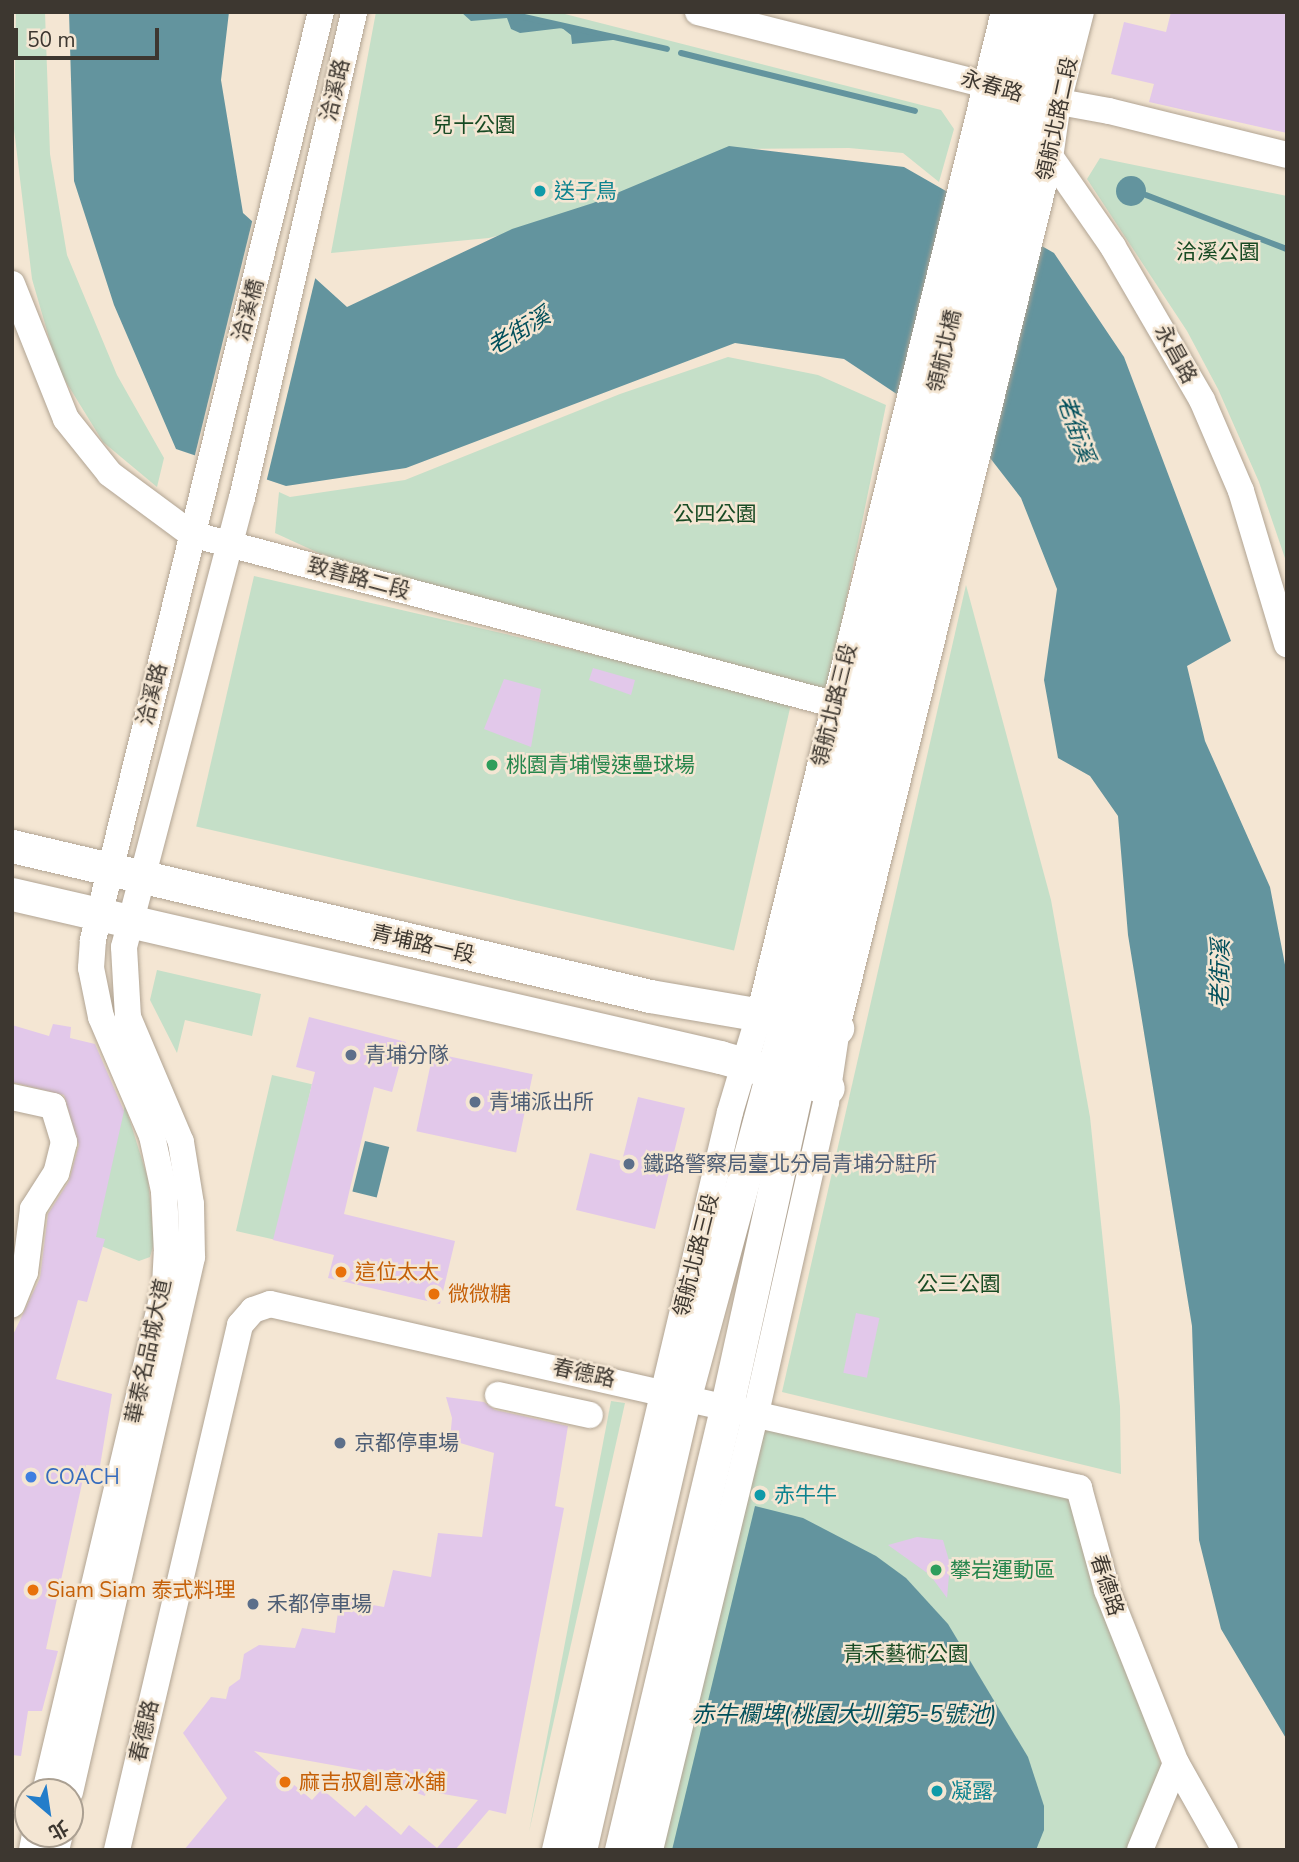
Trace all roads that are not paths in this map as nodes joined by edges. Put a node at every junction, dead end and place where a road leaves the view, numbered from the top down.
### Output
1 (321, 12) edge
2 (354, 12) edge
3 (698, 12) edge
4 (1004, 12) edge
5 (1025, 12) edge
6 (1054, 12) edge
7 (1081, 12) edge
8 (1024, 99) junction
9 (290, 146) joint
10 (1287, 155) edge
11 (1050, 158) junction
12 (317, 167) joint
13 (972, 190) joint
14 (1019, 221) junction
15 (12, 284) edge
16 (205, 474) joint
17 (242, 498) joint
18 (921, 515) junction
19 (191, 534) junction
20 (228, 545) junction
21 (1287, 644) edge
22 (833, 704) junction
23 (12, 846) edge
24 (125, 874) junction
25 (12, 894) edge
26 (98, 914) junction
27 (130, 921) junction
28 (799, 1020) junction
29 (786, 1076) junction
30 (12, 1097) edge
31 (12, 1108) edge
32 (12, 1276) edge
33 (12, 1304) edge
34 (674, 1394) junction
35 (498, 1395) dead end
36 (741, 1409) junction
37 (590, 1415) dead end
38 (1176, 1763) junction
39 (48, 1778) edge
40 (73, 1778) edge
41 (117, 1850) edge
42 (555, 1850) edge
43 (580, 1850) edge
44 (621, 1850) edge
45 (650, 1850) edge
46 (1140, 1850) edge
47 (1225, 1850) edge

1 - 9 street, 洽溪路
2 - 12 street, 洽溪路
3 - 8 street, 永春路
4 - 8 street, 領航北路二段
5 - 8 main road, 領航北路二段
6 - 8 main road, 領航北路二段
7 - 8 street, 領航北路二段
8 - 10 street, 永春路
8 - 11 street, 永昌路
8 - 11 street, 領航北路二段
8 - 13 main road, 領航北路二段
8 - 14 main road, 領航北路二段
9 - 16 street, 洽溪橋
11 - 14 street, 領航北路二段
11 - 21 street, 永昌路
12 - 17 street, 洽溪橋
13 - 18 main road, 領航北橋
14 - 18 main road, 領航北橋
15 - 19 street, 致善路二段
16 - 19 street, 洽溪路
17 - 20 street, 洽溪路
18 - 22 street, 領航北路三段
18 - 28 main road, 領航北路三段
19 - 20 street, 致善路二段
19 - 24 street, 洽溪路
20 - 22 street, 致善路二段
20 - 24 street, 洽溪路
22 - 28 street, 領航北路三段
23 - 24 main road, 青埔路一段
24 - 26 street, 洽溪路
24 - 27 street, 洽溪路
24 - 28 main road, 青埔路一段
25 - 26 main road, 青埔路一段
26 - 27 main road, 青埔路一段
26 - 39 street, 華泰名品城大道
27 - 29 main road, 青埔路一段
27 - 40 street, 華泰名品城大道
28 - 29 main road, 領航北路三段
28 - 29 street, 領航北路三段
29 - 34 main road, 領航北路三段
29 - 36 main road, 領航北路三段
30 - 33 street
31 - 32 street
34 - 36 street, 春德路
34 - 41 street, 春德路
34 - 42 street, 領航北路三段
34 - 43 main road, 領航北路三段
35 - 37 street
36 - 38 street, 春德路
36 - 44 main road, 領航北路三段
36 - 45 street, 領航北路三段
38 - 46 street
38 - 47 street, 春德路

